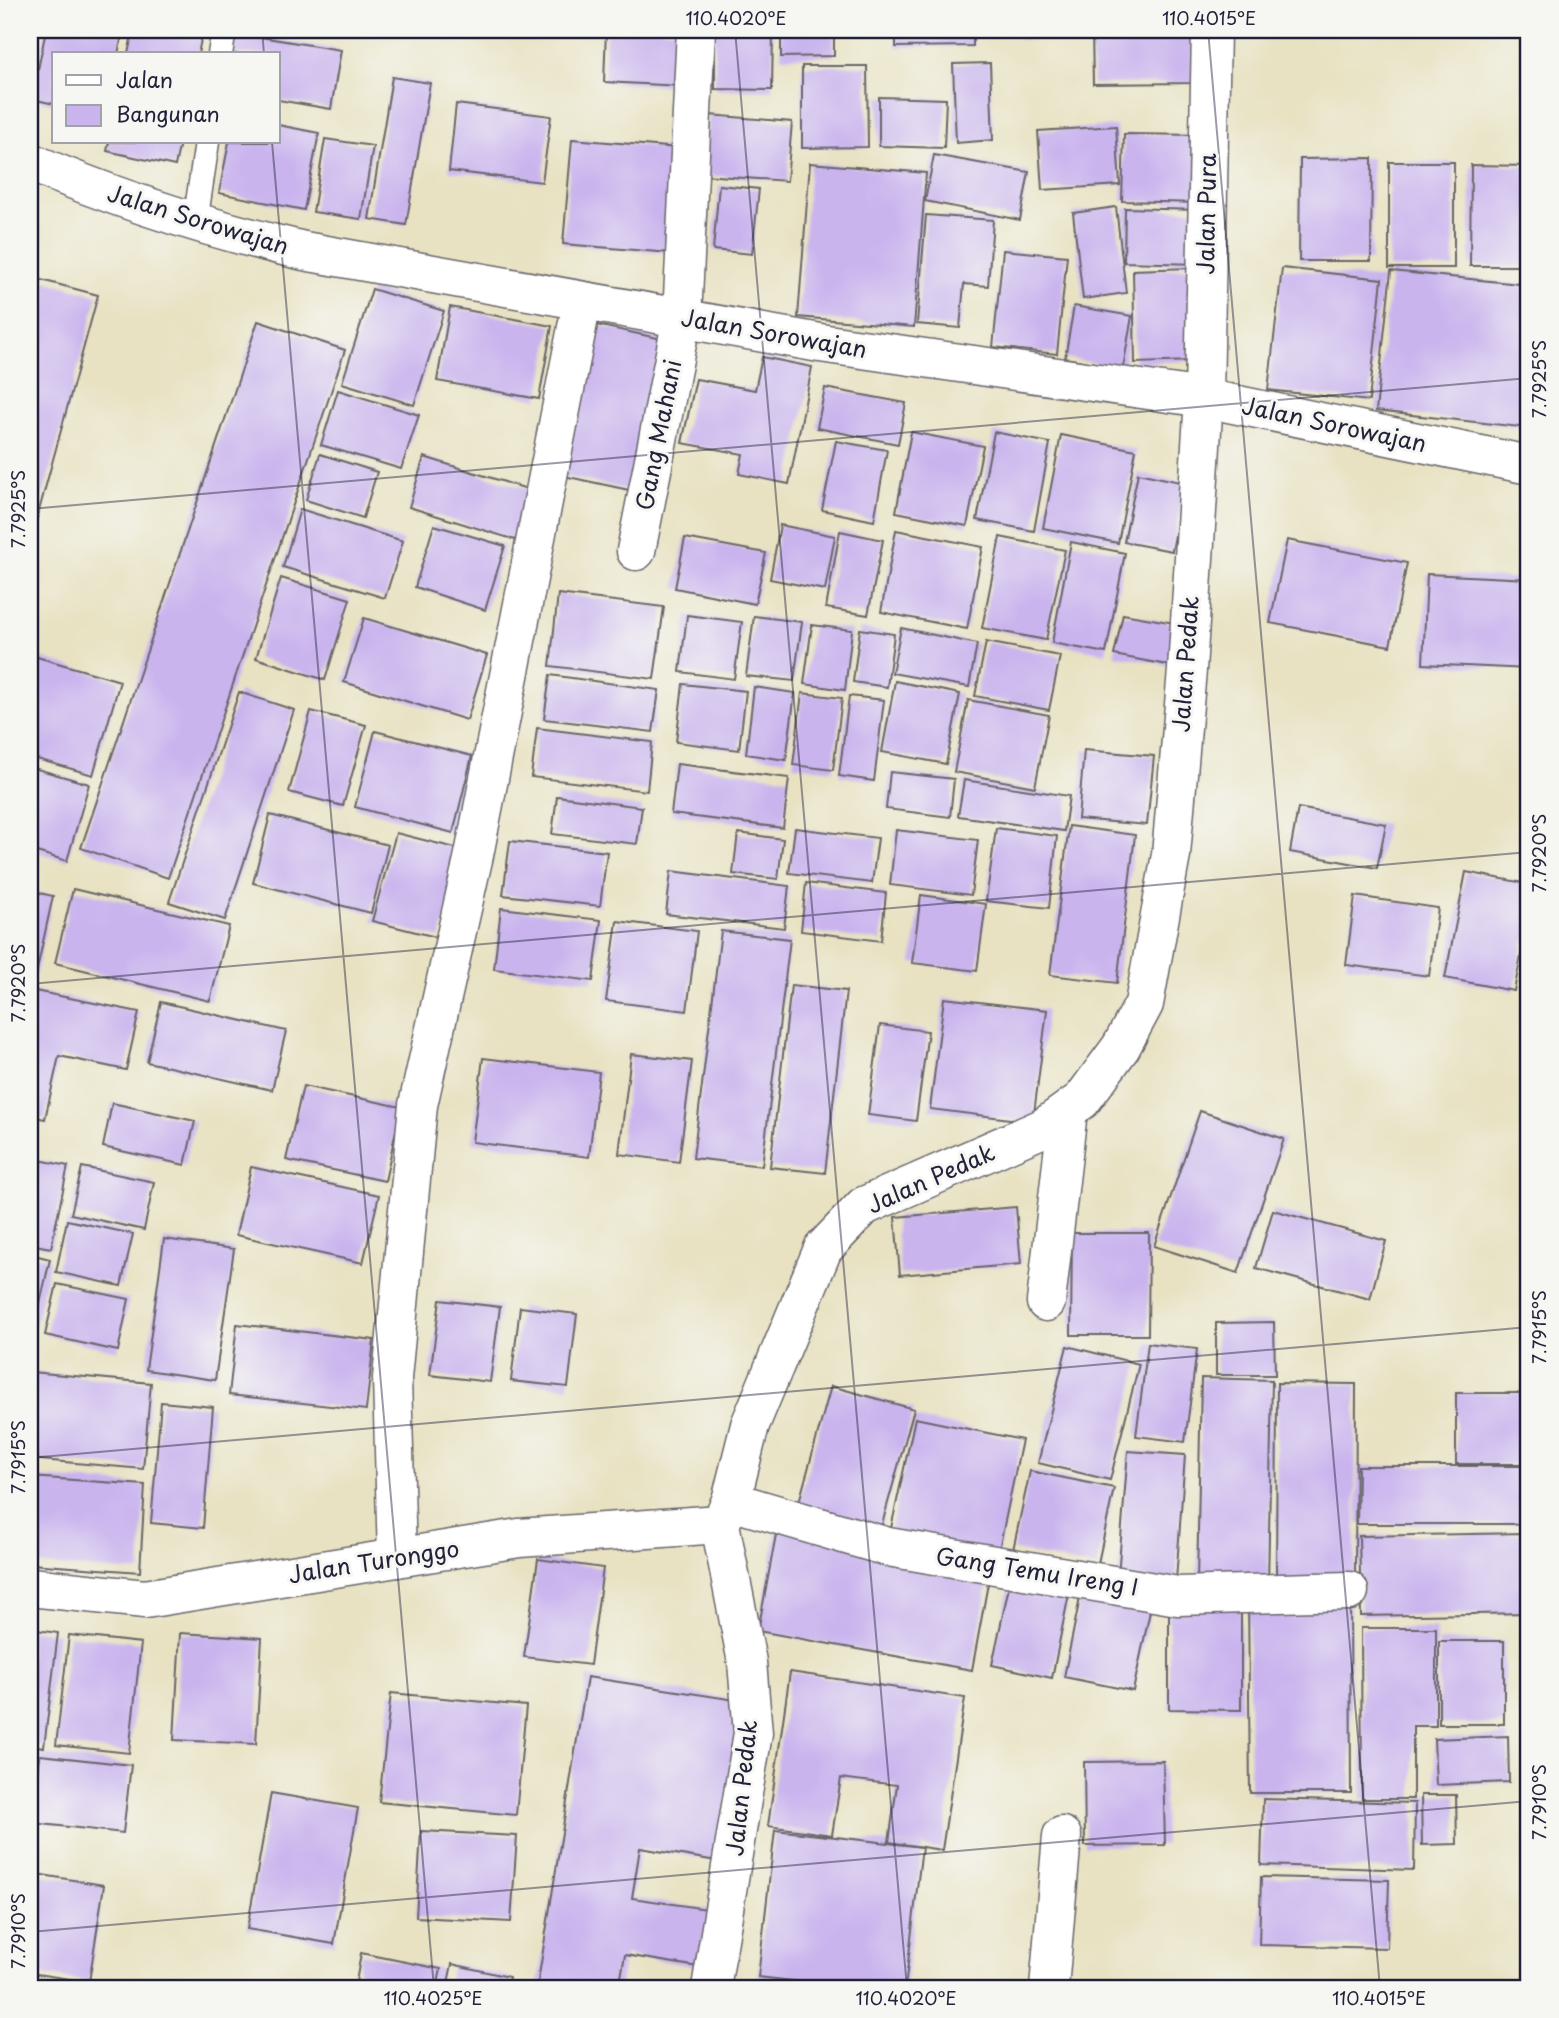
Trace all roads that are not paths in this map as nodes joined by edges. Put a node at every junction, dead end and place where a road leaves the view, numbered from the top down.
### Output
1 (224, 30) edge
2 (696, 30) edge
3 (1211, 30) edge
4 (220, 52) edge
5 (207, 144) edge
6 (30, 162) edge
7 (195, 223) junction
8 (582, 302) junction
9 (682, 318) junction
10 (1204, 398) junction
11 (1529, 465) edge
12 (636, 551) dead end
13 (1068, 1111) junction
14 (1046, 1302) dead end
15 (726, 1512) junction
16 (397, 1558) junction
17 (30, 1587) edge
18 (1349, 1591) dead end
19 (1062, 1836) dead end
20 (711, 1988) edge
21 (1049, 1988) edge

1 - 4 lane
2 - 9 street, Gang Mahani
3 - 10 street, Jalan Pura
5 - 7 lane
6 - 7 street, Jalan Sorowajan
7 - 8 street, Jalan Sorowajan
8 - 9 street, Jalan Sorowajan
8 - 16 street
9 - 10 street, Jalan Sorowajan
9 - 12 street, Gang Mahani
10 - 11 street, Jalan Sorowajan
10 - 13 street, Jalan Pedak
13 - 14 street
13 - 15 street, Jalan Pedak
15 - 16 street, Jalan Turonggo
15 - 18 street, Gang Temu Ireng I
15 - 20 street, Jalan Pedak
16 - 17 street, Jalan Turonggo
19 - 21 street

